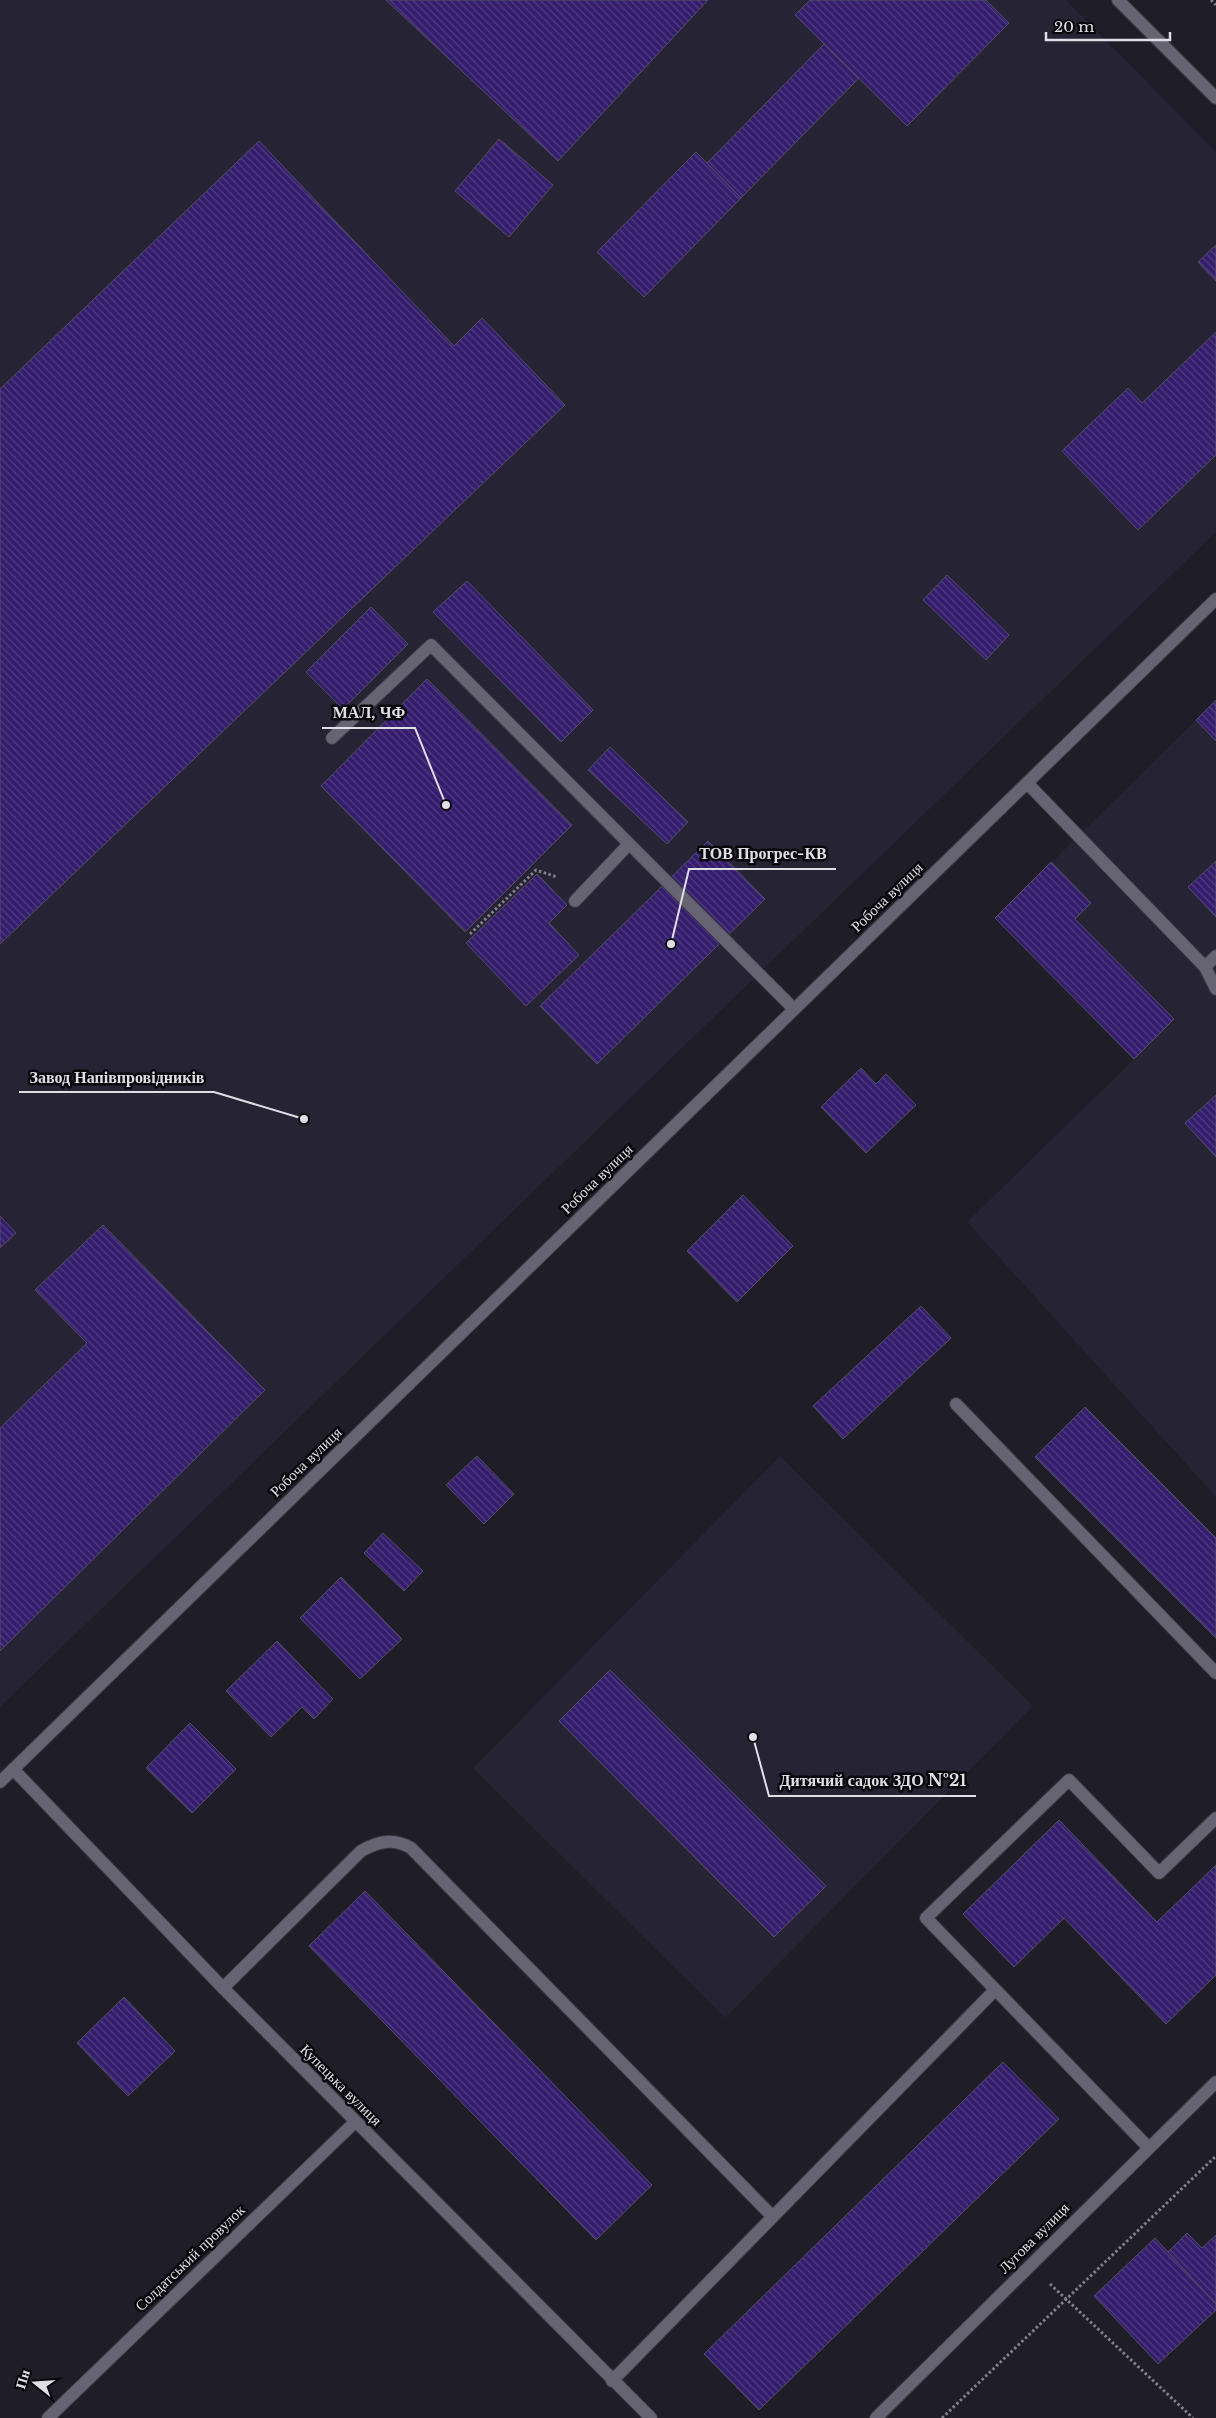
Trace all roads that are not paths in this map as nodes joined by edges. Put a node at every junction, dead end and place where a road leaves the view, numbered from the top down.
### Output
1 (1118, 0) edge
2 (1216, 98) edge
3 (1216, 599) edge
4 (332, 738) dead end
5 (1028, 784) junction
6 (629, 844) junction
7 (575, 901) dead end
8 (1216, 956) edge
9 (1205, 967) junction
10 (1216, 989) edge
11 (794, 1009) junction
12 (956, 1404) dead end
13 (1216, 1673) edge
14 (13, 1769) junction
15 (0, 1782) edge
16 (1216, 1818) edge
17 (223, 1988) junction
18 (995, 1990) junction
19 (1216, 2082) edge
20 (355, 2122) junction
21 (1148, 2148) junction
22 (772, 2216) junction
23 (612, 2380) junction
24 (48, 2418) edge
25 (651, 2418) edge
26 (876, 2418) edge

1 - 2 street
3 - 5 street, Робоча вулиця
4 - 6 street
5 - 9 street
5 - 11 street, Робоча вулиця
6 - 7 street
6 - 11 street
8 - 9 street
9 - 10 street
11 - 14 street, Робоча вулиця
12 - 13 street
14 - 15 street, Робоча вулиця
14 - 17 street, Купецька вулиця
16 - 18 street
17 - 20 street, Купецька вулиця
17 - 22 street
18 - 21 street
18 - 22 street
19 - 21 street, Лугова вулиця
20 - 23 street, Купецька вулиця
20 - 24 street, Солдатський провулок
21 - 26 street, Лугова вулиця
22 - 23 street
23 - 25 street, Купецька вулиця

